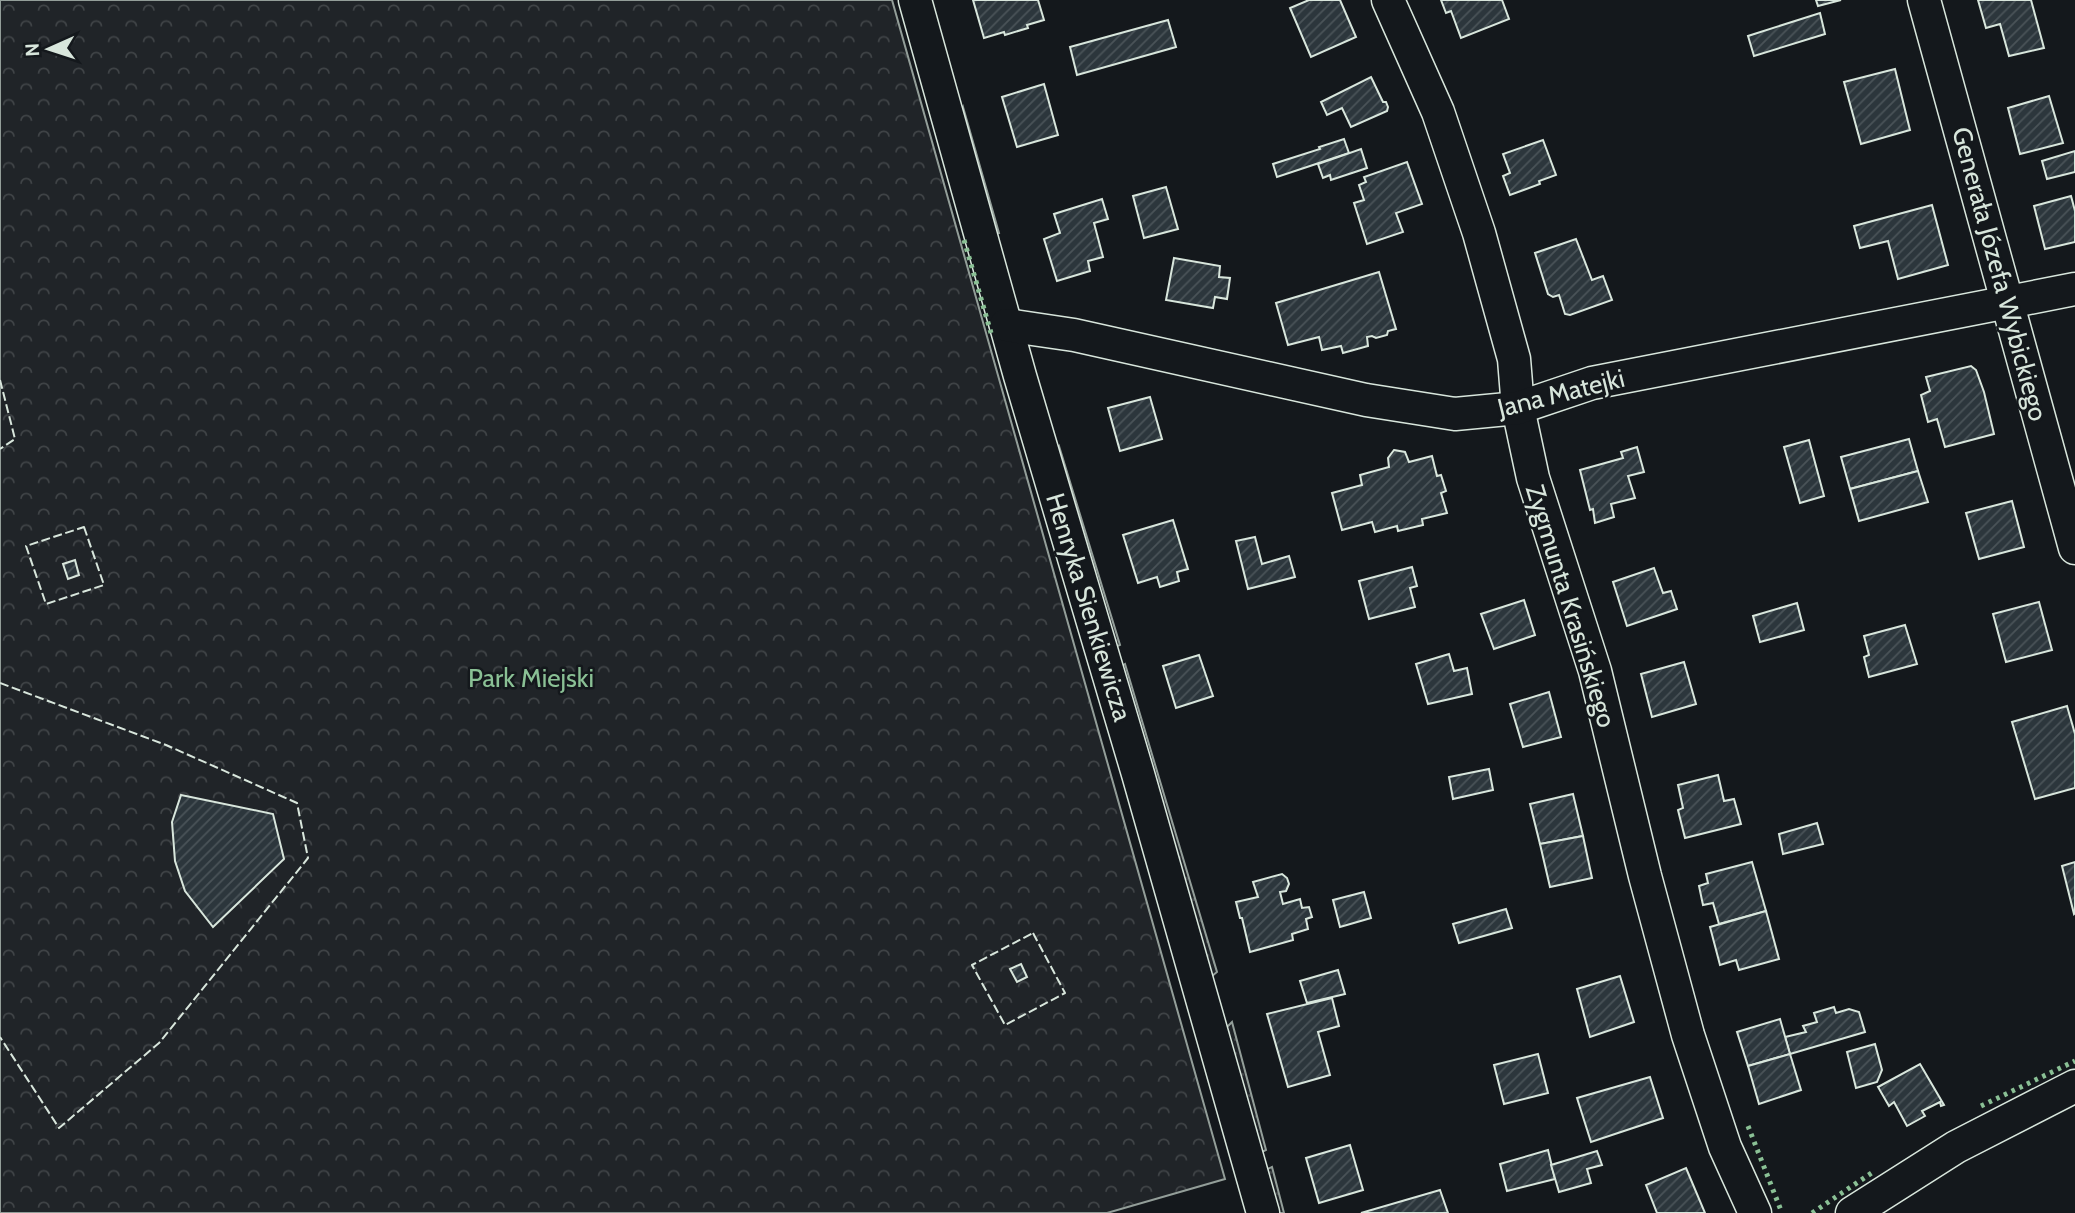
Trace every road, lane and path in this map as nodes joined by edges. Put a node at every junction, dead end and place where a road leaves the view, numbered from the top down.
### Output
1 (915, 0) edge
2 (1388, 0) edge
3 (1924, 0) edge
4 (2075, 289) edge
5 (2008, 301) junction
6 (1006, 325) junction
7 (1518, 408) junction
8 (2075, 548) edge
9 (2075, 1086) edge
10 (1263, 1213) edge
11 (1755, 1213) edge
12 (1852, 1213) edge

1 - 6 street, Henryka Sienkiewicza
2 - 7 street, Zygmunta Krasińskiego
3 - 5 street, Generała Józefa Wybickiego
4 - 5 street, Jana Matejki
5 - 7 street, Jana Matejki
5 - 8 street, Generała Józefa Wybickiego
6 - 7 street, Jana Matejki
6 - 10 street, Henryka Sienkiewicza
7 - 11 street, Zygmunta Krasińskiego
9 - 12 street

